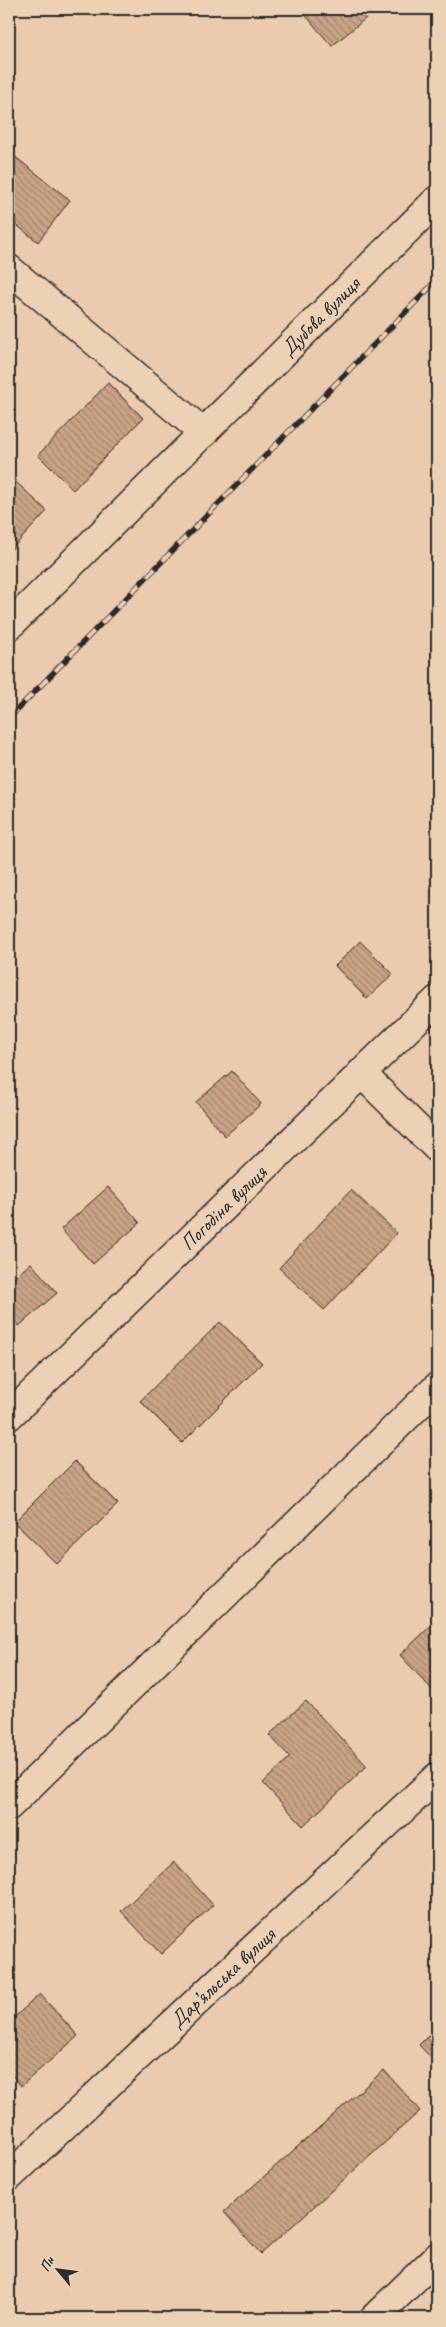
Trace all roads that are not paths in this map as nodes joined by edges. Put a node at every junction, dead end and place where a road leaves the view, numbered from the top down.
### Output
1 (437, 200) edge
2 (9, 269) edge
3 (204, 433) junction
4 (9, 626) edge
5 (437, 1000) edge
6 (361, 1073) junction
7 (437, 1148) edge
8 (437, 1387) edge
9 (9, 1416) edge
10 (437, 1777) edge
11 (9, 1806) edge
12 (9, 2177) edge
13 (437, 2257) edge
14 (374, 2318) edge

1 - 3 street, Дубова вулиця
2 - 3 street
3 - 4 street, Дубова вулиця
5 - 6 street, Погодіна вулиця
6 - 7 street
6 - 9 street, Погодіна вулиця
8 - 11 street
10 - 12 street, Дар’яльська вулиця
13 - 14 street

